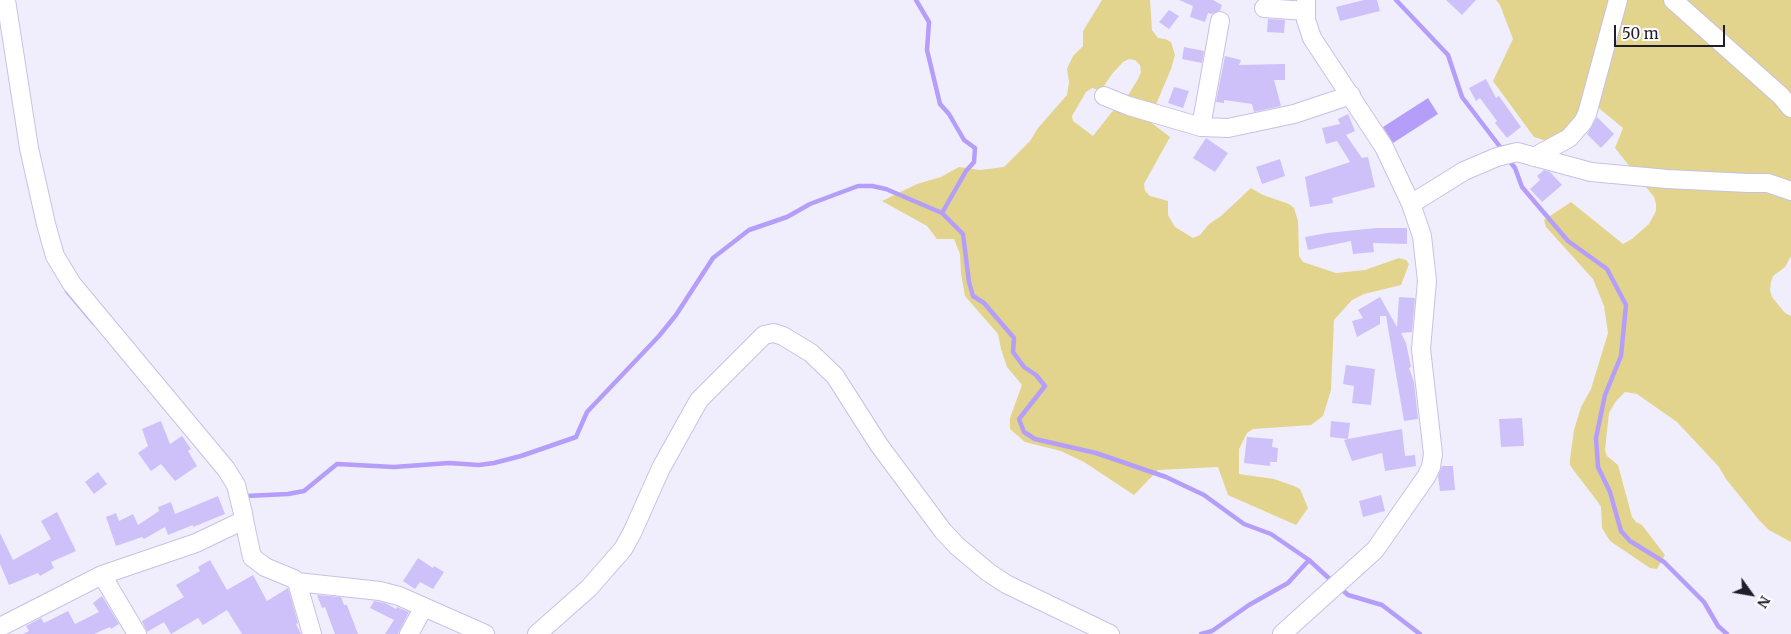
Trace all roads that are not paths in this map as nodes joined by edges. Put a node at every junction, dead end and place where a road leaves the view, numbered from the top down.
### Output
1 (6, 0) edge
2 (1618, 0) edge
3 (1673, 0) edge
4 (1306, 6) edge
5 (1264, 8) dead end
6 (1220, 21) dead end
7 (1350, 95) junction
8 (1104, 96) dead end
9 (1791, 108) edge
10 (1201, 127) junction
11 (1526, 154) junction
12 (1791, 191) edge
13 (1412, 204) junction
14 (244, 520) junction
15 (102, 575) junction
16 (297, 582) junction
17 (424, 607) junction
18 (0, 627) edge
19 (137, 634) edge
20 (312, 634) edge
21 (408, 634) edge
22 (485, 634) edge
23 (537, 634) edge
24 (1110, 634) edge
25 (1282, 634) edge

1 - 14 street
2 - 11 street
3 - 9 street
4 - 5 street
4 - 7 street
6 - 10 street
7 - 10 street
7 - 13 street
8 - 10 street
11 - 12 street
11 - 13 street
13 - 25 street
14 - 15 street
14 - 16 street
15 - 18 street
15 - 19 street
16 - 17 street
16 - 20 street
17 - 21 street
17 - 22 street
23 - 24 street

